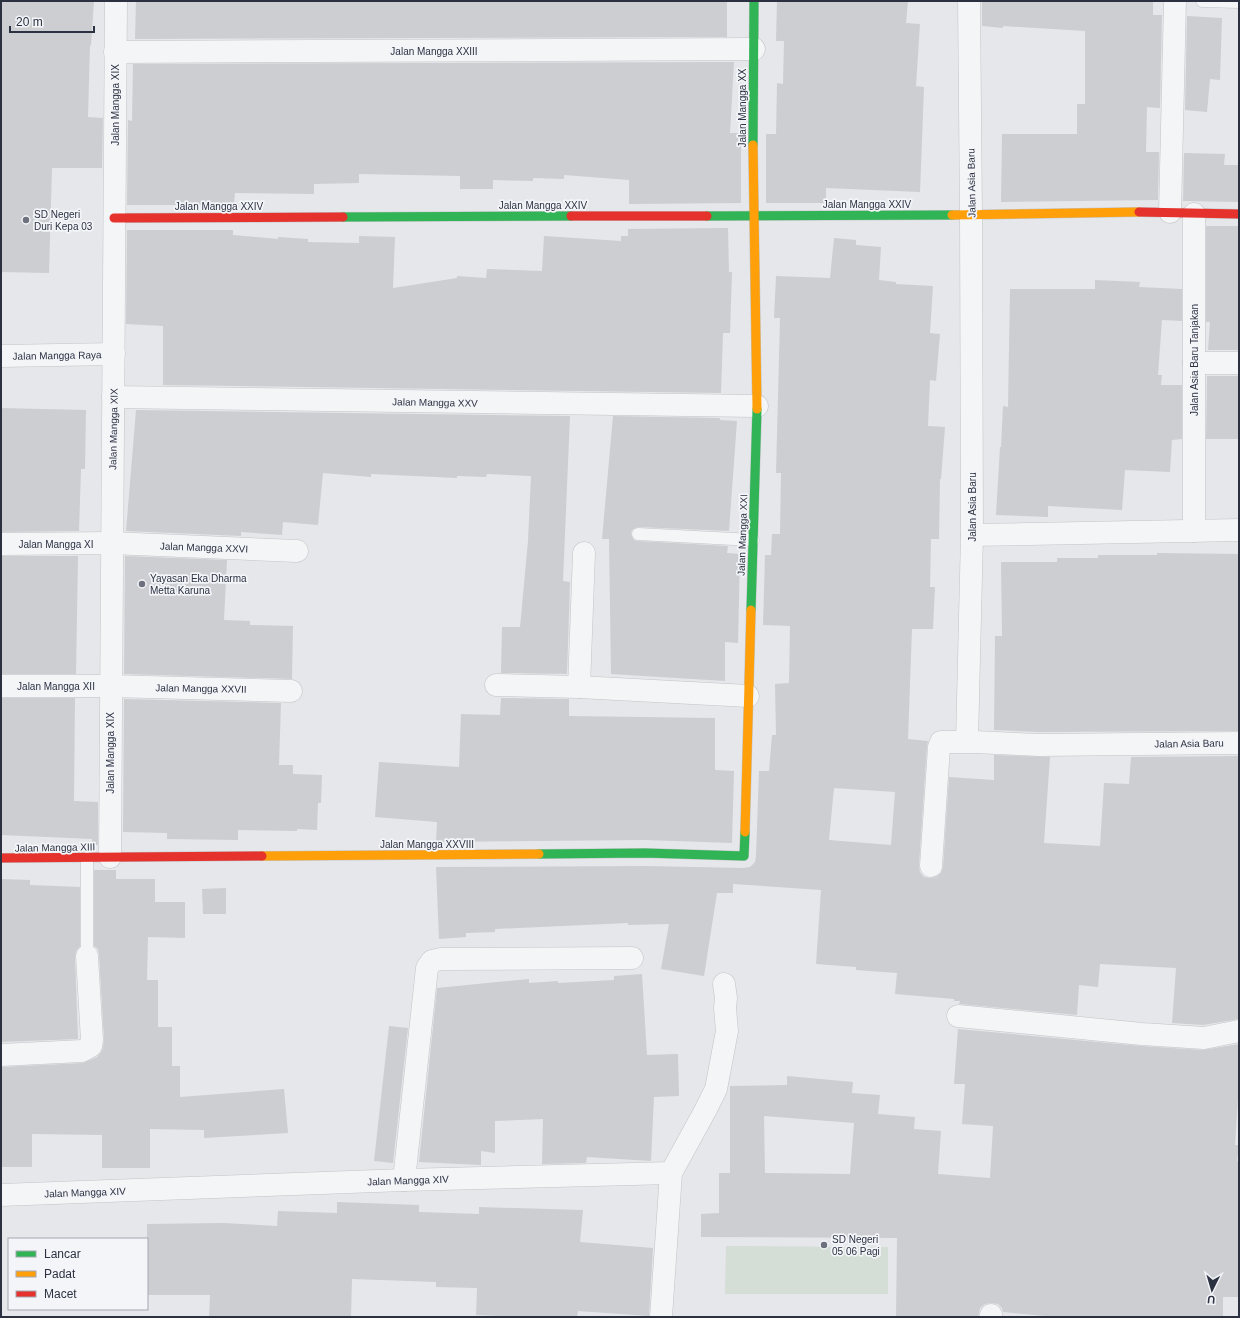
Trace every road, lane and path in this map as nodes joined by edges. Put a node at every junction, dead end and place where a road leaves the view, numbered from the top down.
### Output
1 (116, 1) edge
2 (754, 1) edge
3 (969, 1) edge
4 (1175, 1) edge
5 (1202, 1) edge
6 (1239, 2) edge
7 (754, 49) junction
8 (115, 52) junction
9 (1170, 212) junction
10 (1194, 214) junction
11 (1239, 214) edge
12 (754, 215) junction
13 (971, 215) junction
14 (114, 218) junction
15 (114, 354) junction
16 (1, 356) edge
17 (1194, 363) junction
18 (1239, 363) edge
19 (113, 397) junction
20 (757, 406) junction
21 (1239, 530) edge
22 (1194, 531) junction
23 (638, 534) dead end
24 (972, 535) junction
25 (753, 540) junction
26 (112, 543) junction
27 (1, 544) edge
28 (297, 551) dead end
29 (584, 553) dead end
30 (496, 685) dead end
31 (1, 686) edge
32 (111, 686) junction
33 (579, 687) junction
34 (290, 691) dead end
35 (748, 696) junction
36 (967, 741) junction
37 (1239, 743) edge
38 (110, 856) junction
39 (744, 856) joint
40 (1, 858) edge
41 (87, 858) junction
42 (931, 866) dead end
43 (87, 956) joint
44 (632, 958) dead end
45 (724, 984) dead end
46 (958, 1016) dead end
47 (1239, 1030) edge
48 (1, 1055) edge
49 (671, 1173) junction
50 (404, 1180) junction
51 (1, 1195) edge
52 (661, 1317) edge

1 - 8 street, Jalan Mangga XIX
2 - 7 street, Jalan Mangga XX
3 - 13 street, Jalan Asia Baru
4 - 9 street
5 - 6 lane
7 - 8 street, Jalan Mangga XXIII
7 - 12 street, Jalan Mangga XX
8 - 14 street, Jalan Mangga XIX
9 - 10 street
9 - 13 street
10 - 11 street
10 - 17 street, Jalan Asia Baru Tanjakan
12 - 13 street, Jalan Mangga XXIV
12 - 14 street, Jalan Mangga XXIV
12 - 20 street, Jalan Mangga XXI
13 - 24 street, Jalan Asia Baru
14 - 15 street, Jalan Mangga XIX
15 - 16 street, Jalan Mangga Raya
15 - 19 street, Jalan Mangga XIX
17 - 18 street
17 - 22 street, Jalan Asia Baru Tanjakan
19 - 20 street, Jalan Mangga XXV
19 - 26 street, Jalan Mangga XIX
20 - 25 street, Jalan Mangga XXI
21 - 22 street
22 - 24 street
23 - 25 lane
24 - 36 street, Jalan Asia Baru
25 - 35 street, Jalan Mangga XXI
26 - 27 street, Jalan Mangga XI
26 - 28 street, Jalan Mangga XXVI
26 - 32 street, Jalan Mangga XIX
29 - 33 street
30 - 33 street
31 - 32 street, Jalan Mangga XII
32 - 34 street, Jalan Mangga XXVII
32 - 38 street, Jalan Mangga XIX
33 - 35 street
35 - 39 street, Jalan Mangga XXI
36 - 37 street, Jalan Asia Baru
36 - 42 street
38 - 39 street, Jalan Mangga XXVIII
38 - 41 street, Jalan Mangga XIII
40 - 41 street, Jalan Mangga XIII
41 - 43 lane
43 - 48 street
44 - 50 street
45 - 49 street
46 - 47 street
49 - 50 street, Jalan Mangga XIV
49 - 52 street
50 - 51 street, Jalan Mangga XIV

